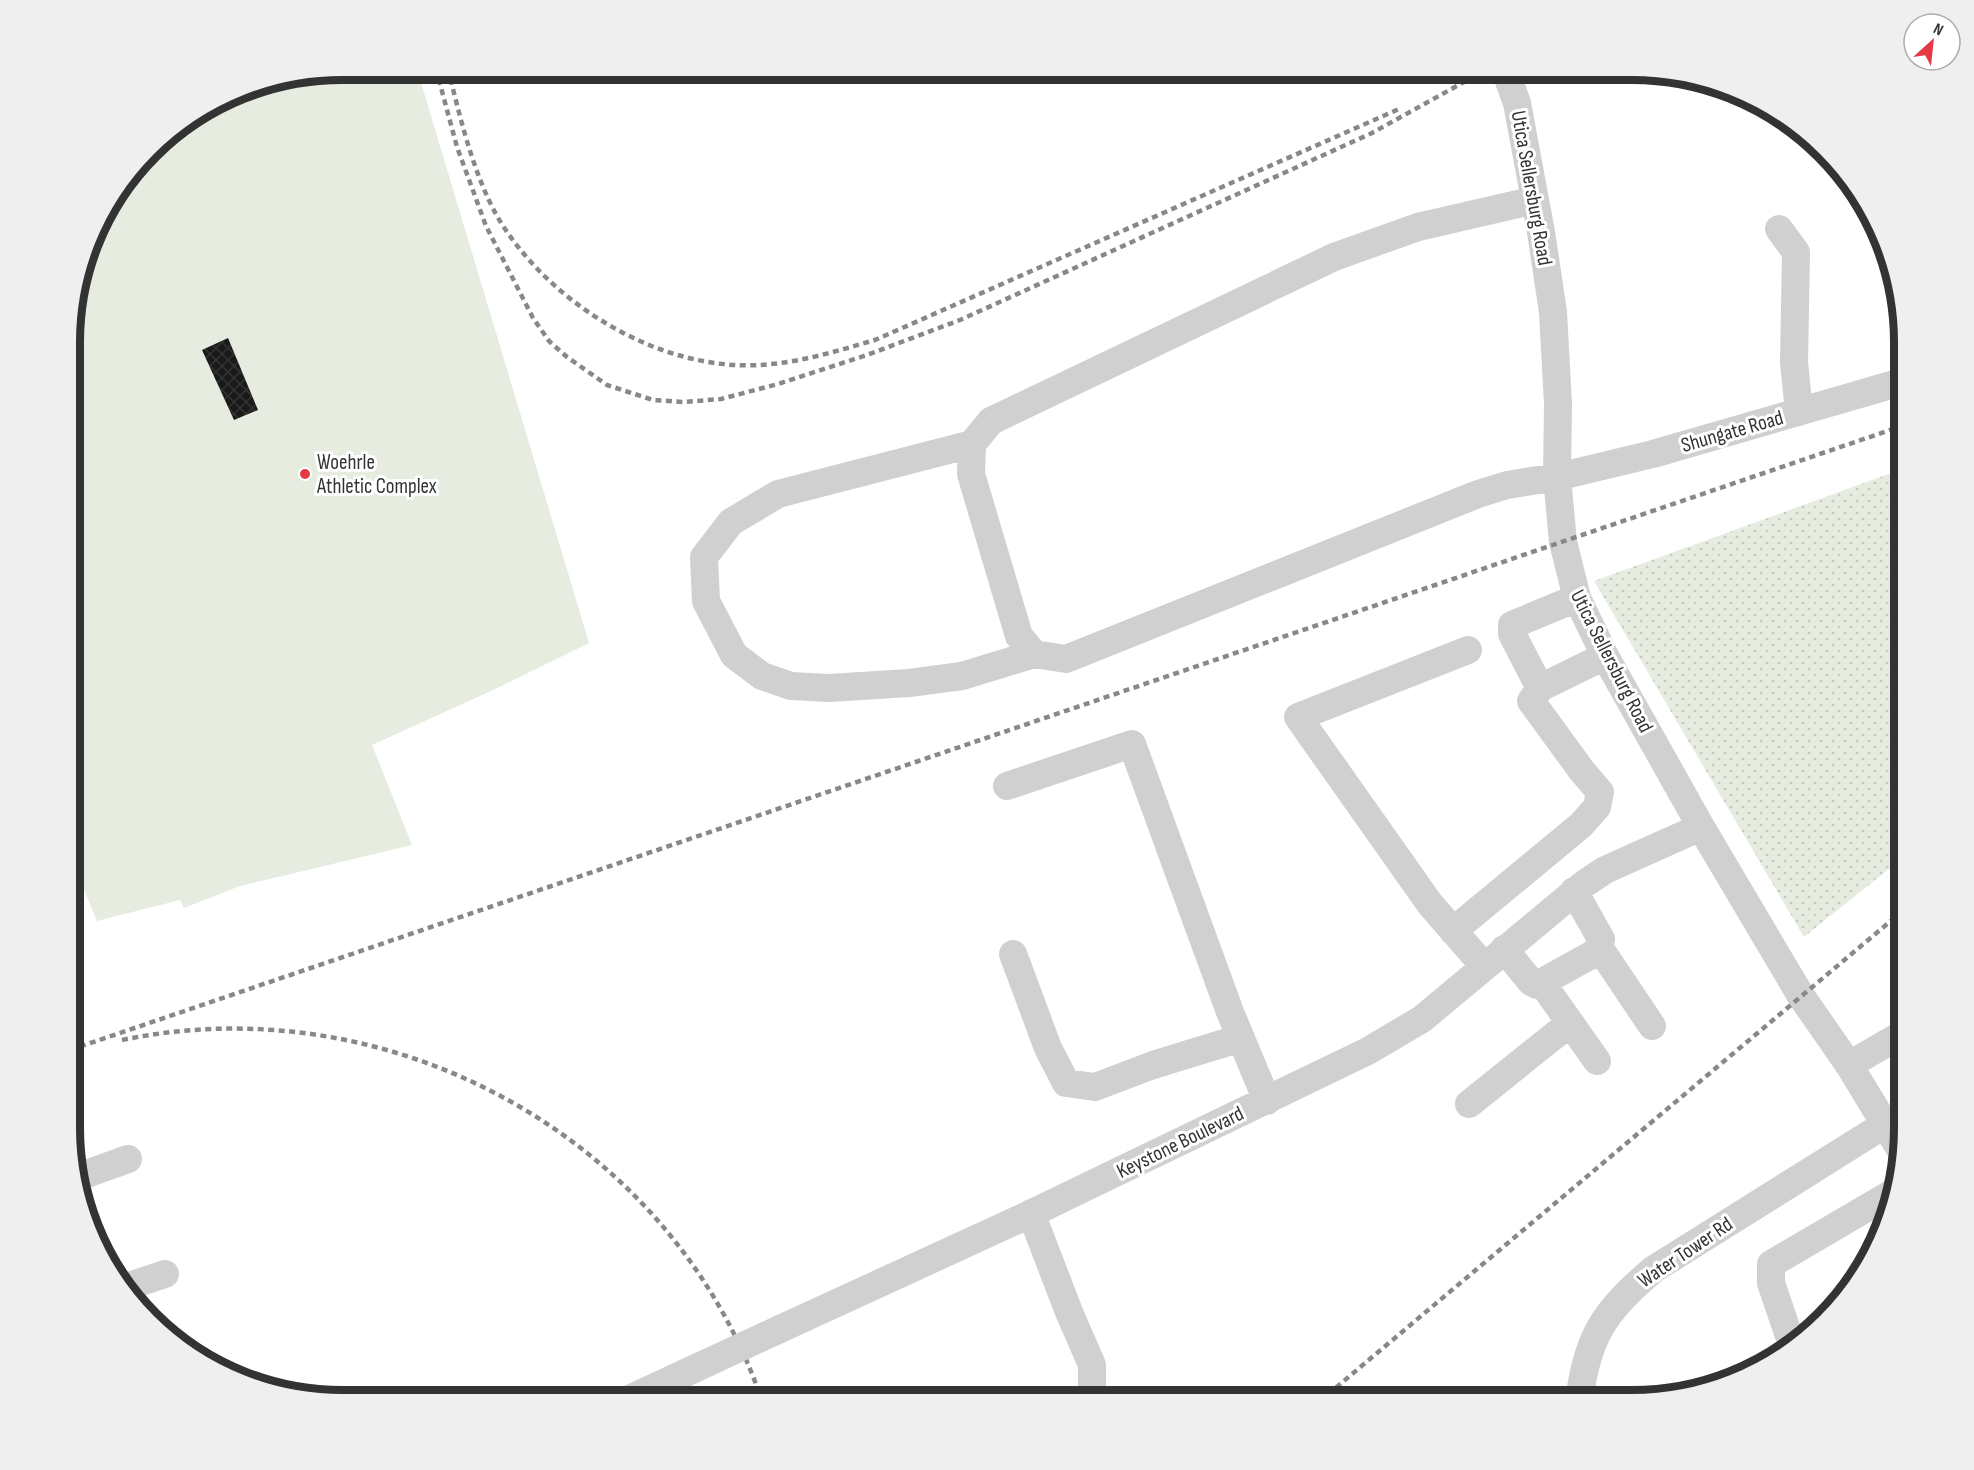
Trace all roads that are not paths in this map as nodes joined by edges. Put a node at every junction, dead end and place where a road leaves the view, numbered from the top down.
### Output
1 (1508, 80) edge
2 (1535, 200) junction
3 (1779, 229) dead end
4 (1894, 384) edge
5 (1799, 412) junction
6 (972, 444) junction
7 (1557, 477) junction
8 (1577, 598) junction
9 (1468, 650) dead end
10 (1034, 654) junction
11 (1605, 656) junction
12 (1540, 688) junction
13 (1007, 786) dead end
14 (1701, 827) junction
15 (1574, 891) junction
16 (1453, 931) junction
17 (1599, 947) junction
18 (1013, 954) dead end
19 (1494, 958) junction
20 (1542, 983) junction
21 (1570, 1023) junction
22 (1652, 1026) dead end
23 (1241, 1038) junction
24 (1894, 1040) edge
25 (1597, 1061) dead end
26 (1849, 1065) junction
27 (1267, 1101) junction
28 (1469, 1104) dead end
29 (1884, 1125) junction
30 (1894, 1140) edge
31 (128, 1159) dead end
32 (84, 1175) edge
33 (1886, 1197) edge
34 (1031, 1214) junction
35 (165, 1274) dead end
36 (132, 1285) edge
37 (1791, 1337) edge
38 (649, 1390) edge
39 (1092, 1390) edge
40 (1582, 1390) edge

1 - 2 street, Utica Sellersburg Road
2 - 6 street
2 - 7 street, Utica Sellersburg Road
3 - 5 street
4 - 5 street, Shungate Road
5 - 7 street, Shungate Road
6 - 10 street
6 - 10 street
7 - 8 street, Utica Sellersburg Road
7 - 10 street, Shungate Road
8 - 11 street, Utica Sellersburg Road
8 - 12 street
9 - 16 street
11 - 12 street
11 - 14 street, Utica Sellersburg Road
12 - 16 street
13 - 23 street
14 - 15 street, Keystone Boulevard
14 - 26 street, Utica Sellersburg Road
15 - 17 street
15 - 19 street, Keystone Boulevard
16 - 19 street
17 - 20 street
17 - 22 street
18 - 23 street
19 - 20 street
19 - 27 street, Keystone Boulevard
20 - 21 street
21 - 25 street
21 - 28 street
23 - 27 street
24 - 26 street
26 - 29 street, Utica Sellersburg Road
27 - 34 street, Keystone Boulevard
29 - 30 street, Utica Sellersburg Road
29 - 40 street, Water Tower Rd
31 - 32 street
33 - 37 street
34 - 38 street, Keystone Boulevard, bridge
34 - 39 street
35 - 36 street

